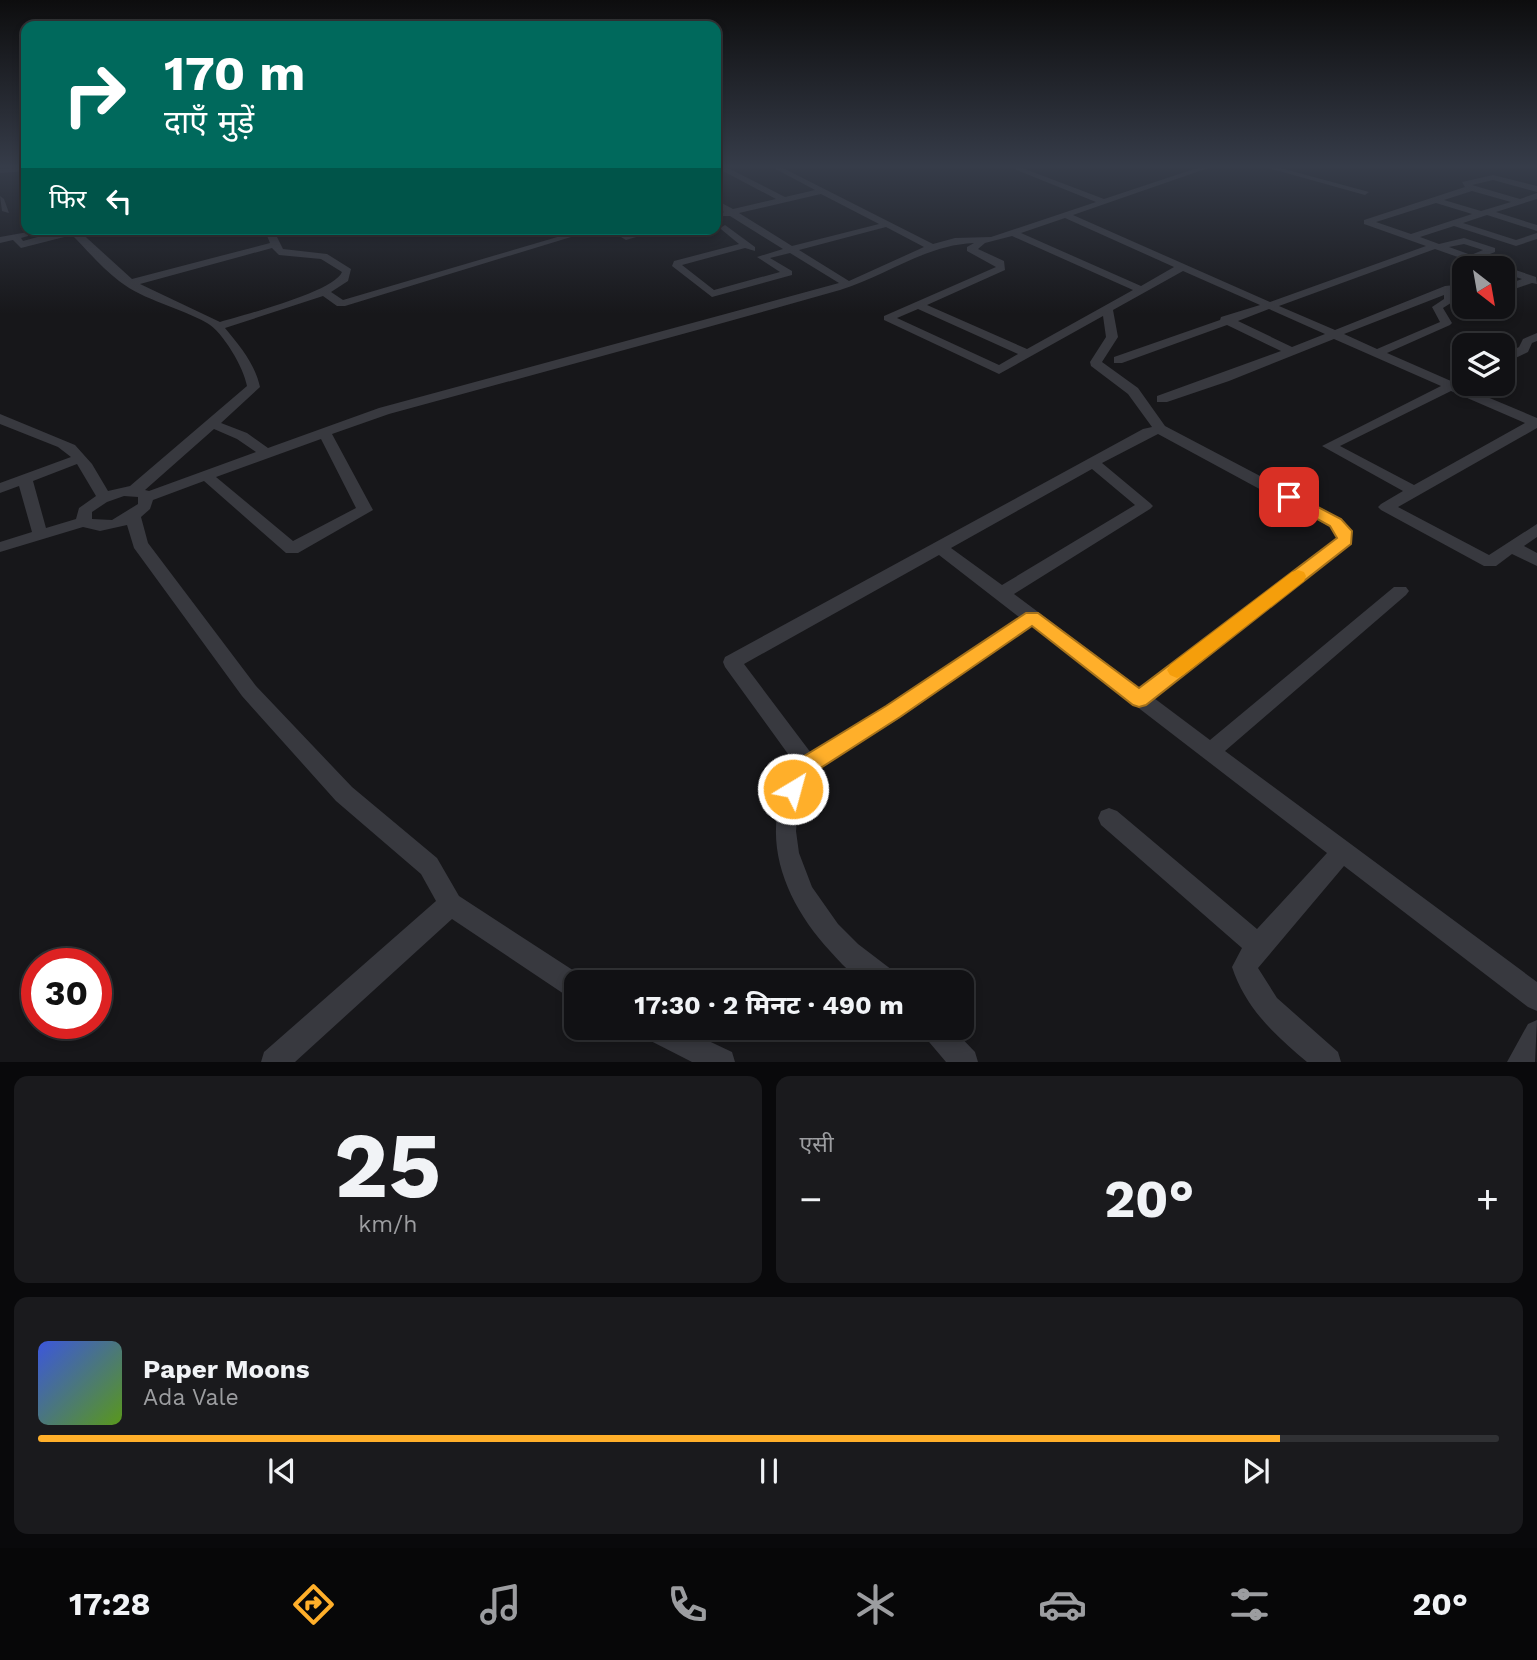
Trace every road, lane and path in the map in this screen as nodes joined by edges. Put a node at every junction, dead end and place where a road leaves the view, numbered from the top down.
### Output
1 (737, 216) edge
2 (871, 216) edge
3 (1063, 216) edge
4 (1066, 216) edge
5 (1387, 216) edge
6 (1427, 216) edge
7 (1477, 216) edge
8 (1493, 216) edge
9 (888, 224) junction
10 (1452, 224) junction
11 (21, 226) edge
12 (0, 228) edge
13 (21, 228) edge
14 (725, 228) dead end
15 (1537, 228) edge
16 (1013, 233) junction
17 (21, 234) edge
18 (57, 235) edge
19 (76, 235) edge
20 (272, 235) edge
21 (568, 235) dead end
22 (634, 235) edge
23 (15, 236) junction
24 (1537, 236) edge
25 (626, 237) dead end
26 (1410, 237) junction
27 (0, 238) edge
28 (982, 242) junction
29 (1516, 243) junction
30 (276, 244) junction
31 (746, 245) junction
32 (1437, 246) junction
33 (932, 247) junction
34 (791, 249) junction
35 (1537, 250) edge
36 (1465, 256) edge
37 (1476, 256) edge
38 (762, 257) junction
39 (1182, 267) junction
40 (1516, 274) edge
41 (1535, 280) edge
42 (130, 283) junction
43 (847, 284) junction
44 (1516, 287) edge
45 (1141, 290) junction
46 (1452, 290) edge
47 (324, 292) junction
48 (1452, 293) edge
49 (917, 304) junction
50 (1267, 304) junction
51 (1107, 309) junction
52 (1225, 319) junction
53 (219, 326) junction
54 (1332, 333) junction
55 (1537, 336) edge
56 (1290, 351) junction
57 (1377, 353) junction
58 (1027, 354) junction
59 (1515, 354) edge
60 (1118, 360) dead end
61 (1452, 381) edge
62 (1452, 386) edge
63 (1483, 396) edge
64 (1162, 399) dead end
65 (2, 422) edge
66 (1536, 423) edge
67 (213, 424) junction
68 (1160, 429) junction
69 (325, 434) junction
70 (266, 453) junction
71 (79, 459) junction
72 (1092, 462) junction
73 (205, 475) junction
74 (25, 479) junction
75 (0, 488) edge
76 (1415, 491) junction
77 (140, 494) junction
78 (104, 497) junction
79 (133, 516) junction
80 (84, 522) junction
81 (106, 526) junction
82 (1537, 529) edge
83 (40, 534) junction
84 (140, 544) junction
85 (937, 546) junction
86 (0, 547) edge
87 (1512, 547) junction
88 (1537, 560) edge
89 (1400, 591) dead end
90 (1001, 594) junction
91 (1032, 617) junction
92 (1139, 699) junction
93 (1210, 752) junction
94 (808, 765) junction
95 (1109, 818) dead end
96 (1342, 852) junction
97 (451, 904) junction
98 (1258, 946) junction
99 (872, 970) edge
100 (564, 979) edge
101 (1537, 999) edge
102 (1537, 1033) edge
103 (677, 1040) edge
104 (945, 1040) edge
105 (274, 1062) edge
106 (722, 1062) edge
107 (965, 1062) edge
108 (1328, 1062) edge
109 (1520, 1062) edge

1 - 34 street
2 - 9 street
3 - 16 street
4 - 39 street
5 - 26 street
6 - 10 street
7 - 10 street
8 - 15 street
9 - 33 street
9 - 34 street
10 - 26 street
10 - 29 street
11 - 12 street
13 - 27 street
14 - 31 street
16 - 28 street
16 - 45 street
17 - 23 street
18 - 23 street
19 - 42 street
20 - 30 street
21 - 47 street
22 - 25 street
23 - 27 street
24 - 29 street
26 - 32 street
28 - 33 street
28 - 49 street
29 - 35 street
30 - 42 street
30 - 47 street
31 - 38 street
31 - 38 street
32 - 36 street
32 - 37 street
32 - 50 street
33 - 43 street
34 - 38 street
34 - 43 street
39 - 45 street
39 - 50 street
40 - 41 street
41 - 44 street
42 - 53 street
43 - 69 street
45 - 51 street
46 - 54 street
47 - 53 street
48 - 57 street
49 - 58 street
49 - 58 street
50 - 52 street
50 - 54 street
51 - 58 street
51 - 68 street
52 - 56 street
52 - 60 street
53 - 67 street
54 - 56 street
54 - 57 street
55 - 59 street
56 - 64 street
57 - 61 street
62 - 76 street
63 - 66 street
65 - 71 street
66 - 76 street
67 - 70 street
67 - 77 street
68 - 72 street
68 - 92 street
69 - 70 street
69 - 73 street
70 - 73 street
71 - 74 street
71 - 78 street
72 - 85 street
72 - 90 street
73 - 77 street
74 - 75 street
74 - 83 street
76 - 87 street
77 - 78 street
77 - 79 street
78 - 80 street
79 - 81 street
79 - 84 street
80 - 81 street
80 - 83 street
81 - 84 street
82 - 87 street
83 - 86 street
84 - 97 street
85 - 90 street
85 - 94 street
87 - 88 street
89 - 93 street
90 - 91 street
91 - 92 street
91 - 94 street
92 - 93 street
93 - 96 street
94 - 99 street
95 - 98 street
96 - 98 street
96 - 101 street
97 - 100 street
97 - 105 street
98 - 108 street
102 - 109 street
103 - 106 street
104 - 107 street

